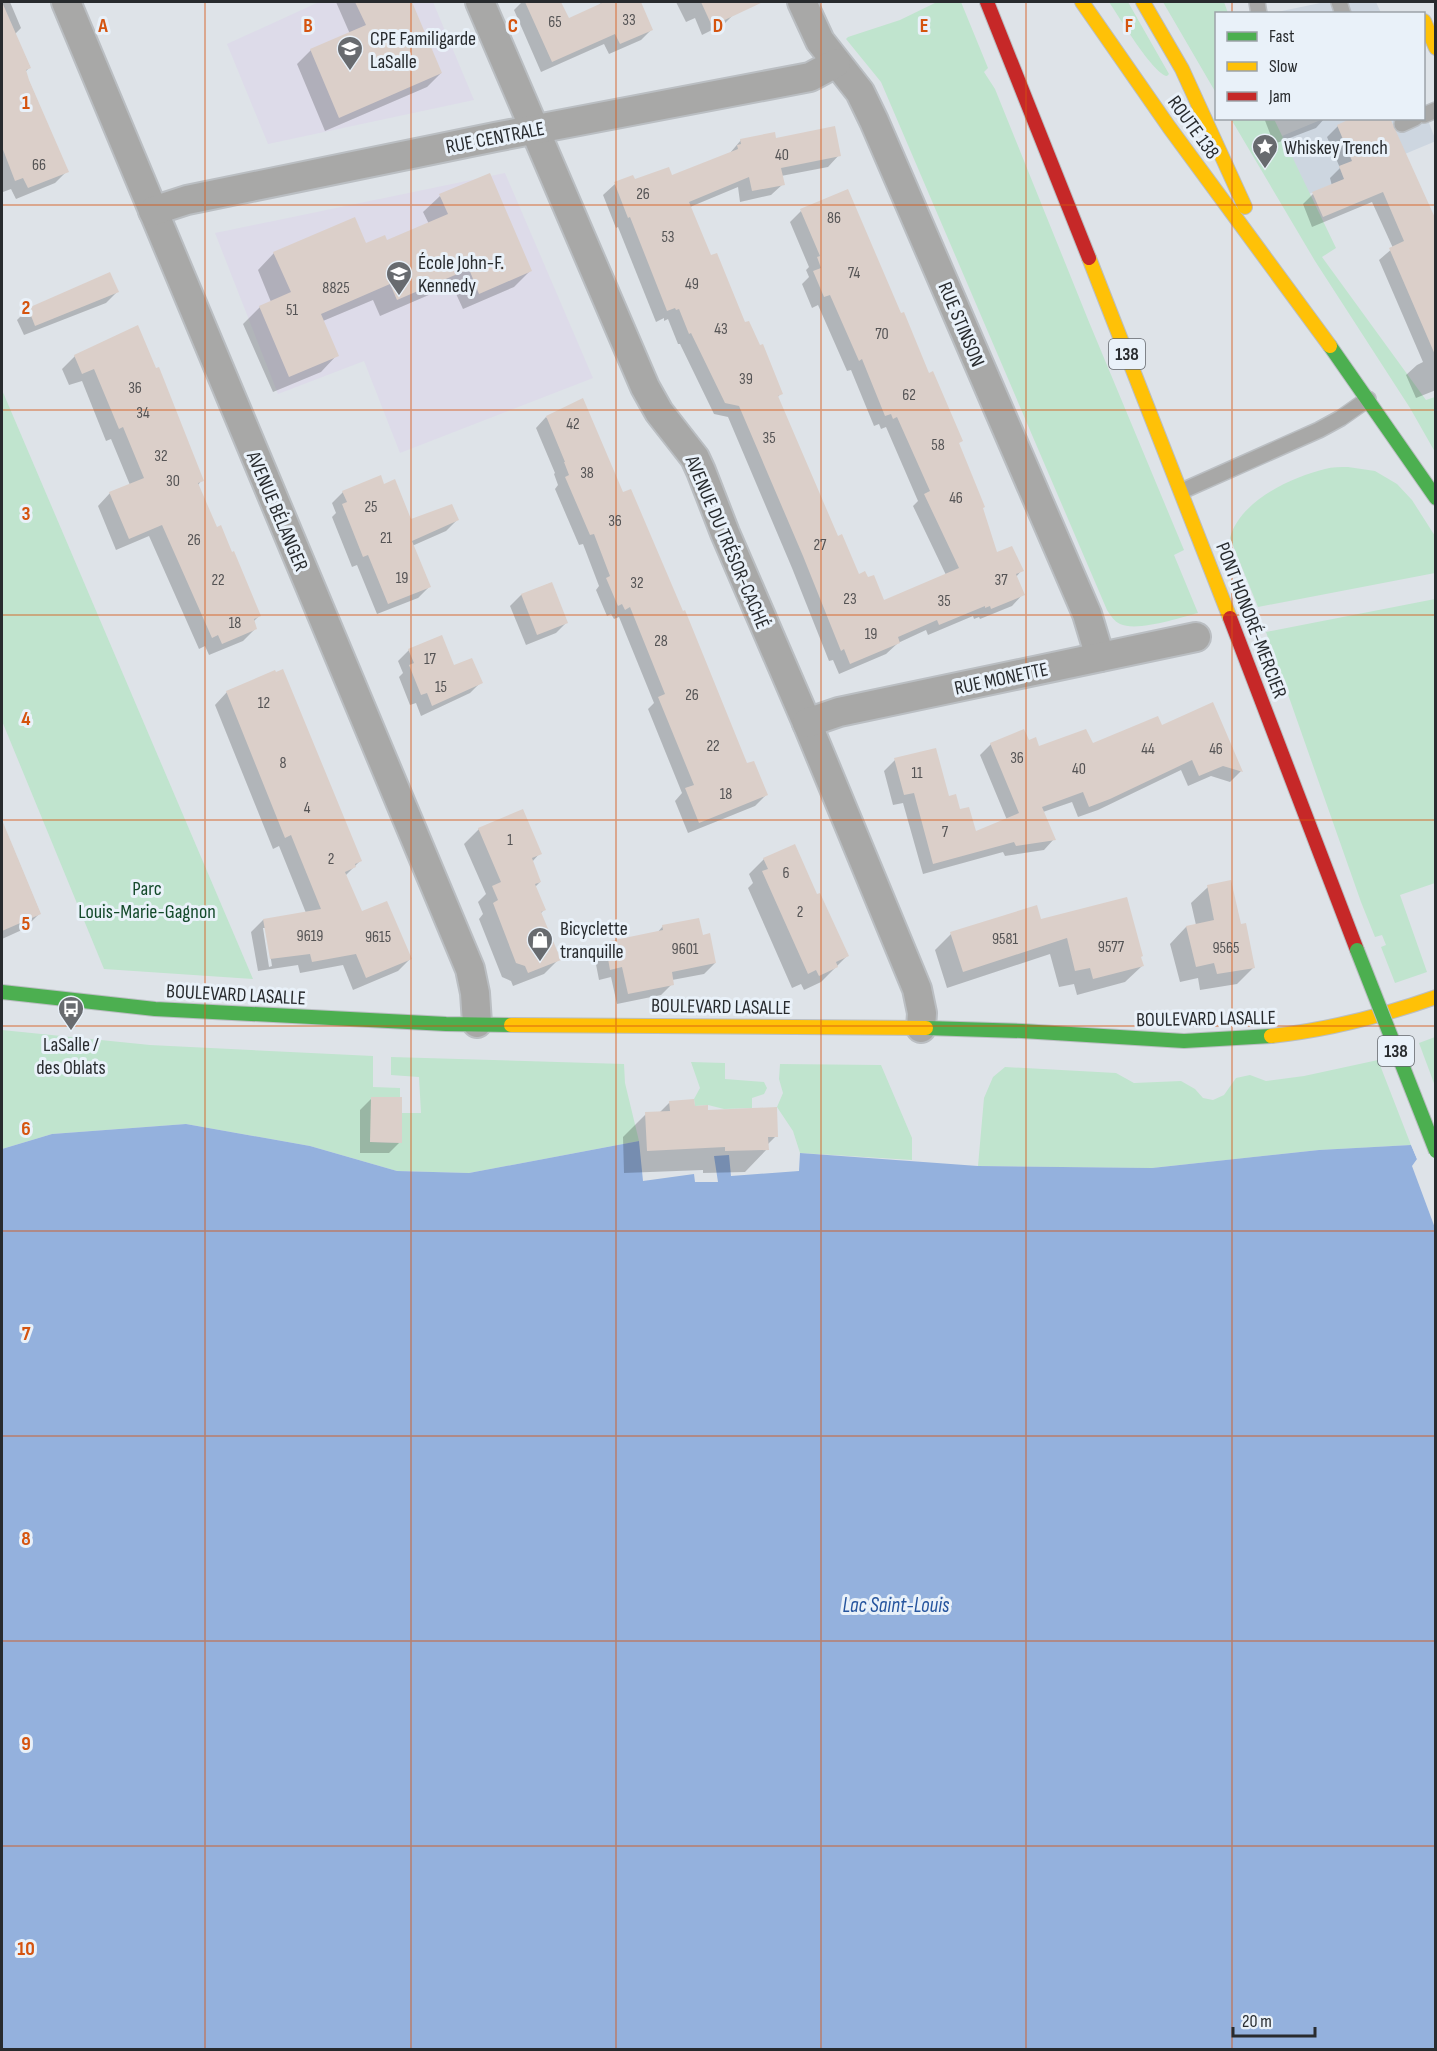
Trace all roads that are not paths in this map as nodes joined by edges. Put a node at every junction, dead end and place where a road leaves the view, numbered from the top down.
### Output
1 (66, 2) edge
2 (480, 2) edge
3 (802, 2) edge
4 (987, 2) edge
5 (1082, 2) edge
6 (1143, 2) edge
7 (1006, 13) dead end
8 (1425, 23) edge
9 (1436, 48) edge
10 (836, 63) junction
11 (1029, 104) junction
12 (535, 130) junction
13 (153, 212) junction
14 (1276, 274) junction
15 (1368, 399) junction
16 (1182, 491) junction
17 (1436, 498) edge
18 (1196, 637) dead end
19 (1100, 657) junction
20 (807, 723) junction
21 (2, 992) edge
22 (1436, 997) edge
23 (477, 1023) junction
24 (921, 1028) junction
25 (1436, 1151) edge

1 - 13 street, AVENUE BÉLANGER
2 - 12 street, AVENUE DU TRÉSOR-CACHÉ
3 - 10 street, RUE STINSON
4 - 11 main road, 138
5 - 14 main road, ROUTE 138
6 - 14 main road
7 - 11 main road
8 - 9 main road
10 - 12 street, RUE CENTRALE
10 - 19 street, RUE STINSON
11 - 16 main road, PONT HONORÉ-MERCIER / 138
12 - 13 street, RUE CENTRALE
12 - 20 street, AVENUE DU TRÉSOR-CACHÉ
13 - 23 street, AVENUE BÉLANGER
14 - 15 main road
15 - 16 lane
15 - 17 main road
16 - 25 main road, PONT HONORÉ-MERCIER / 138, bridge
18 - 19 street, RUE MONETTE
19 - 20 street, RUE MONETTE
20 - 24 street, AVENUE DU TRÉSOR-CACHÉ
21 - 23 main road, BOULEVARD LASALLE
22 - 24 main road, BOULEVARD LASALLE
23 - 24 main road, BOULEVARD LASALLE

